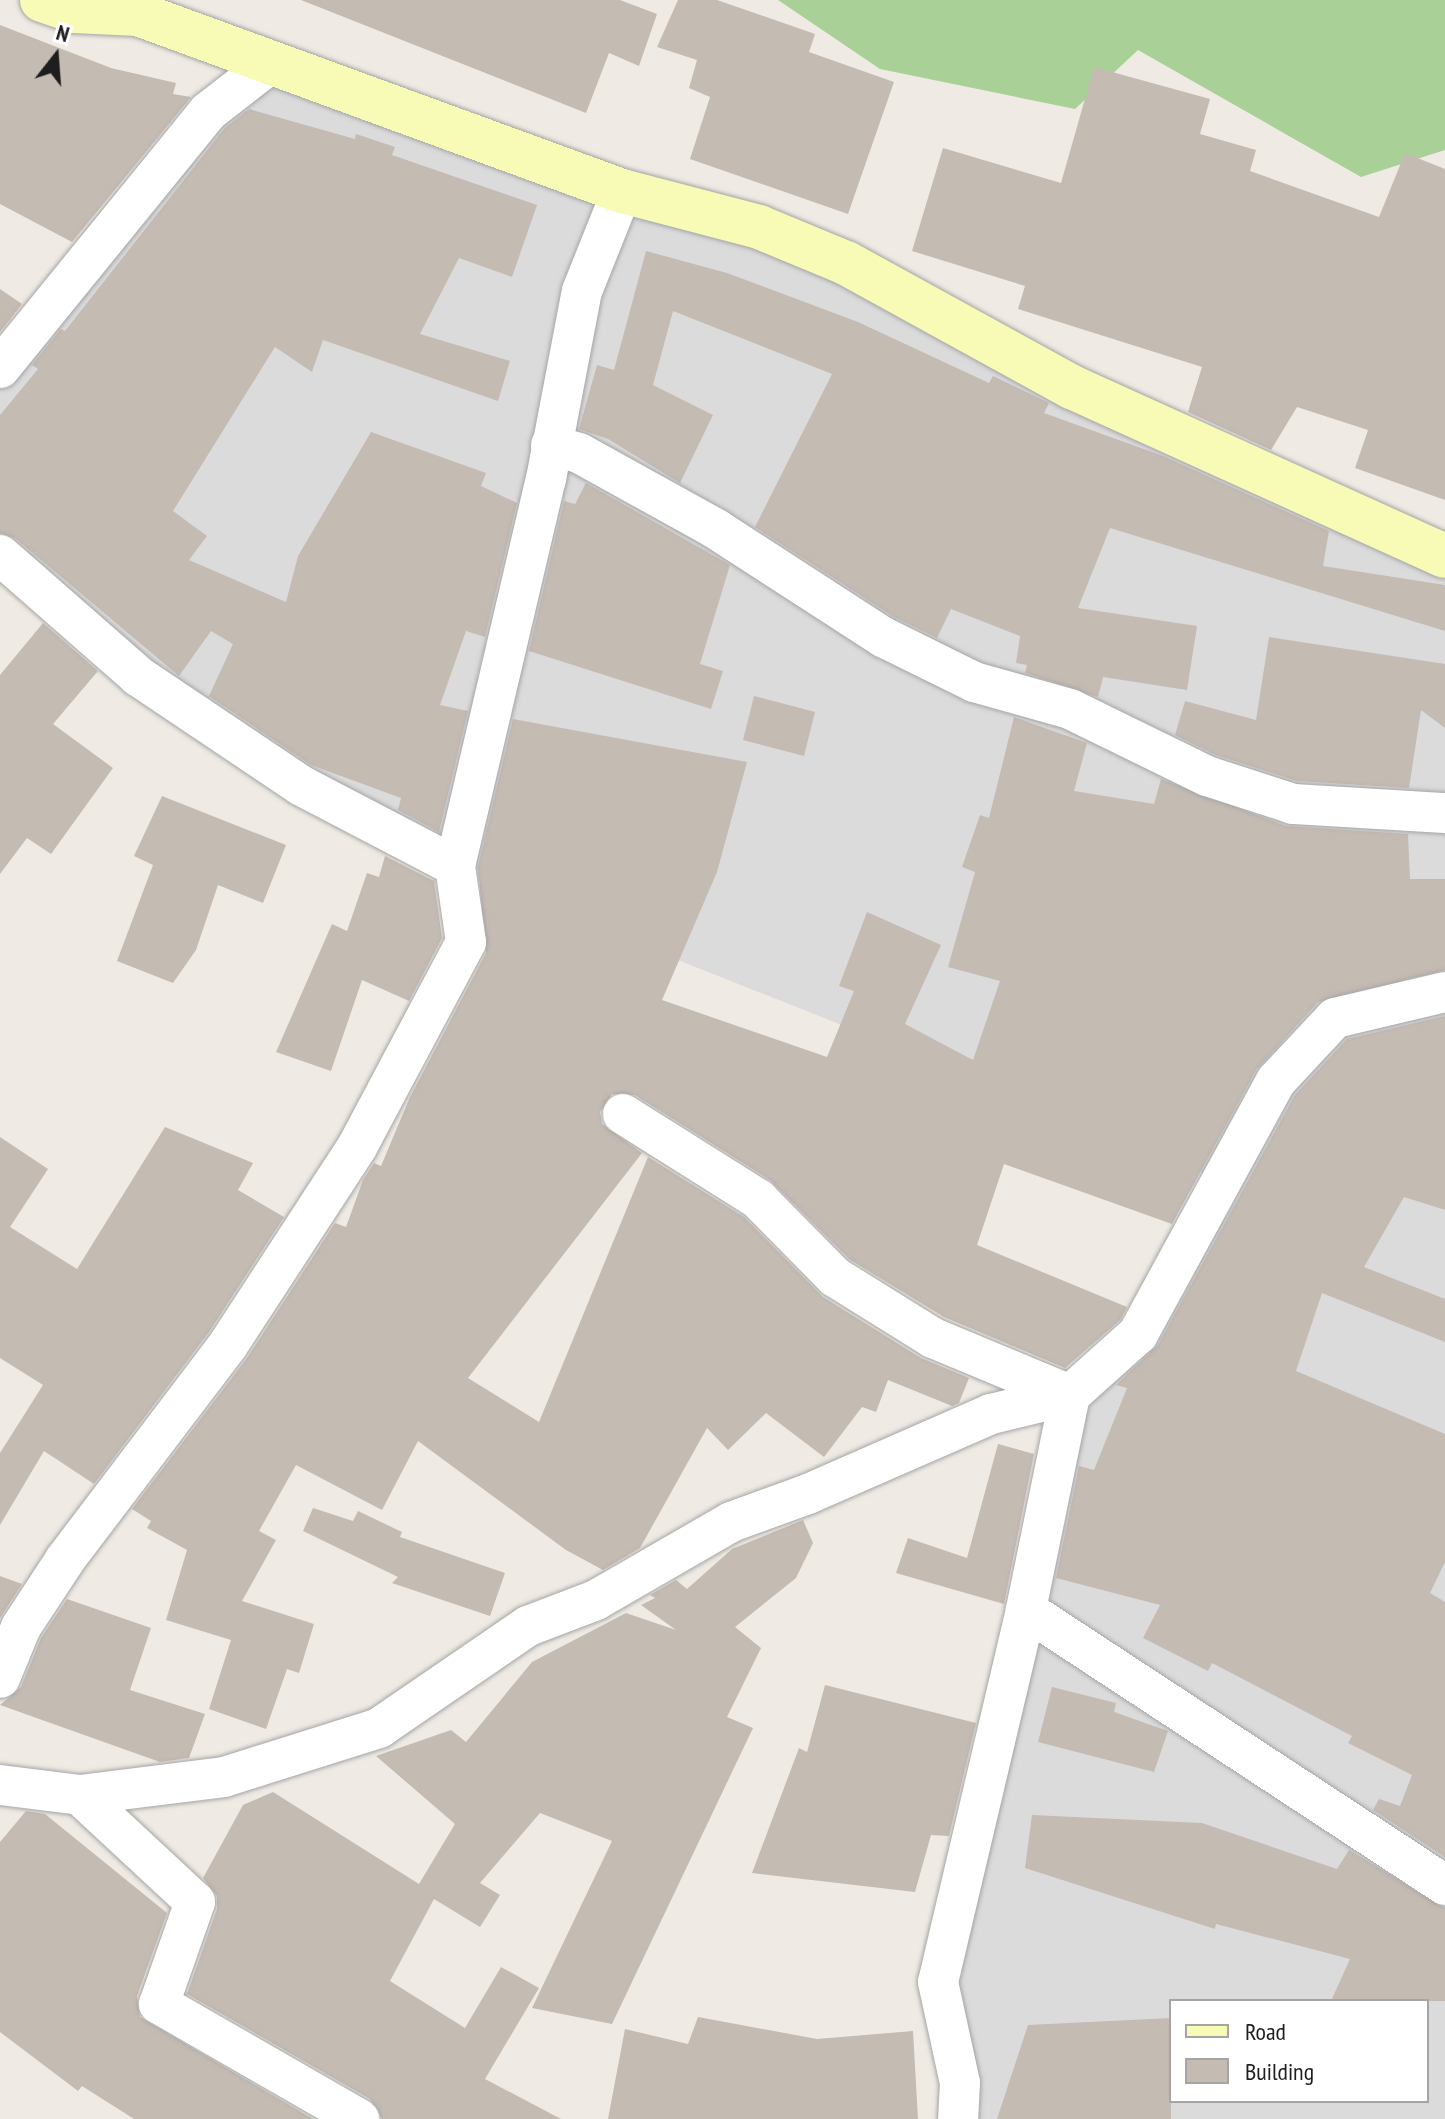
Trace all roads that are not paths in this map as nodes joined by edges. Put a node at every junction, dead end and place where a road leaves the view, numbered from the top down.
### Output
1 (42, 0) edge
2 (134, 5) edge
3 (271, 63) junction
4 (622, 191) junction
5 (0, 368) edge
6 (551, 445) junction
7 (0, 555) edge
8 (1445, 556) edge
9 (1445, 813) edge
10 (455, 866) junction
11 (1445, 992) edge
12 (623, 1114) dead end
13 (1070, 1395) junction
14 (1026, 1610) junction
15 (0, 1678) edge
16 (0, 1785) edge
17 (80, 1795) junction
18 (1445, 1885) edge
19 (359, 2119) edge
20 (958, 2119) edge

1 - 2 main road
2 - 3 main road
3 - 4 main road
3 - 5 street
4 - 6 street
4 - 8 main road
6 - 9 street
6 - 10 street
7 - 10 street
10 - 15 street
11 - 13 street
12 - 13 street
13 - 14 street
13 - 17 street
14 - 18 street
14 - 20 street
16 - 17 street
17 - 19 street

